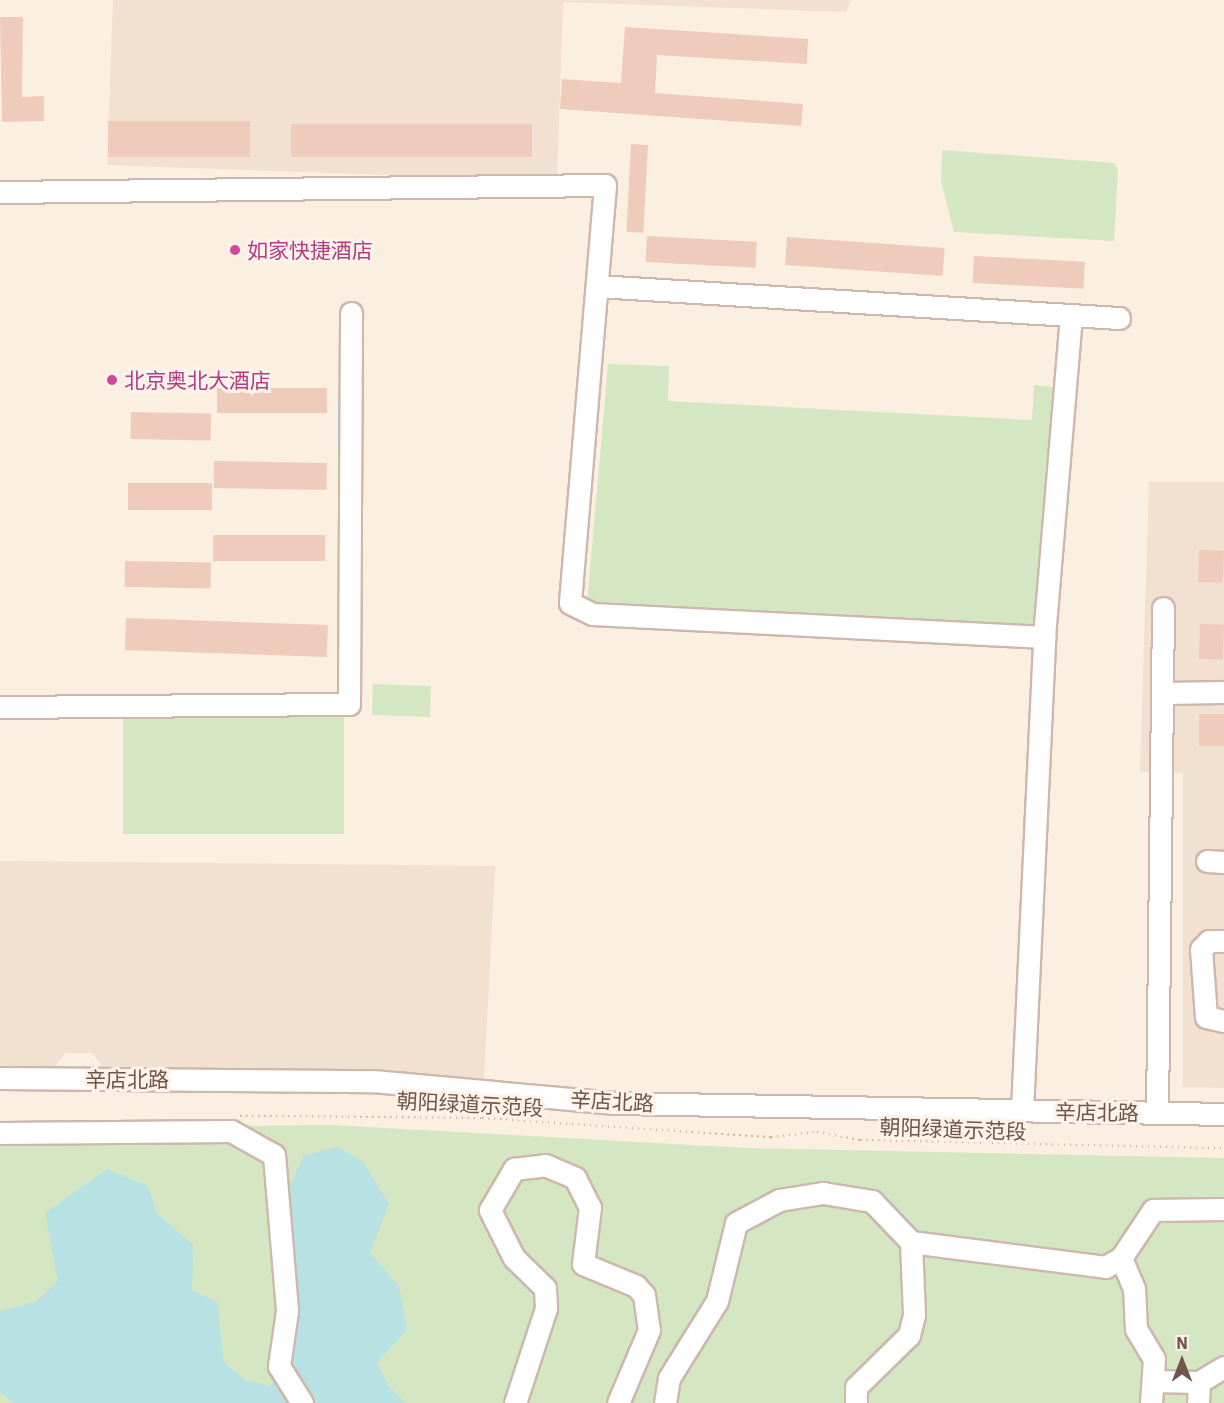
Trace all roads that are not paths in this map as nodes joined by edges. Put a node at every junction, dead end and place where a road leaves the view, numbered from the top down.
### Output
1 (0, 192) edge
2 (597, 286) junction
3 (351, 313) dead end
4 (1071, 315) junction
5 (1119, 318) dead end
6 (1163, 608) dead end
7 (1044, 637) junction
8 (1224, 692) edge
9 (1162, 693) junction
10 (0, 706) edge
11 (1224, 941) edge
12 (1224, 1021) edge
13 (0, 1077) edge
14 (1022, 1110) junction
15 (1157, 1113) junction
16 (1224, 1114) edge
17 (0, 1133) edge
18 (1224, 1209) edge
19 (911, 1242) junction
20 (1121, 1258) junction
21 (1224, 1368) edge
22 (1155, 1381) junction
23 (1199, 1382) junction
24 (302, 1403) edge
25 (515, 1403) edge
26 (618, 1403) edge
27 (665, 1403) edge
28 (855, 1403) edge
29 (1151, 1403) edge
30 (1198, 1403) edge

1 - 2 street
2 - 4 street
2 - 7 street
3 - 10 street
4 - 5 street
4 - 7 street
6 - 9 street
7 - 14 street
8 - 9 street
9 - 15 street
11 - 12 street
13 - 14 street, 辛店北路
14 - 15 street, 辛店北路
15 - 16 street, 辛店北路
17 - 24 street
18 - 20 street
19 - 20 street
19 - 27 street
19 - 28 street
20 - 22 street
21 - 23 street
22 - 23 street
22 - 29 street
23 - 30 street
25 - 26 street

